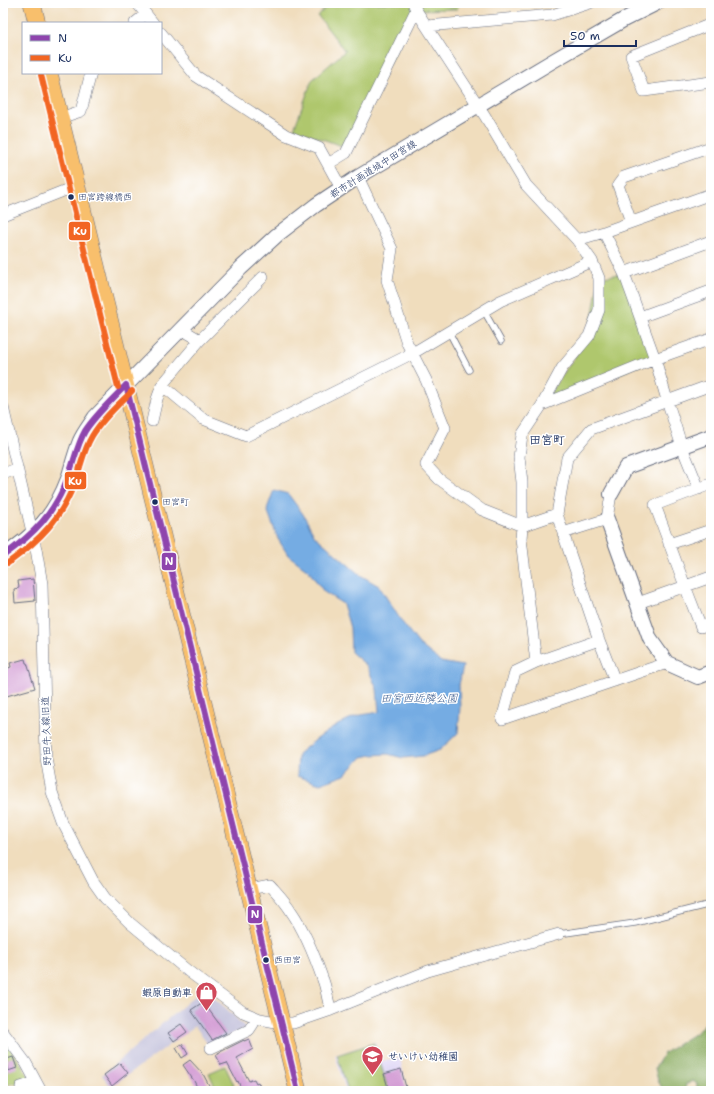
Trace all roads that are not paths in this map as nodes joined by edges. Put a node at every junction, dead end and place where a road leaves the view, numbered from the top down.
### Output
1 (32, 3) edge
2 (137, 3) edge
3 (590, 3) edge
4 (657, 3) edge
5 (415, 6) edge
6 (146, 14) junction
7 (37, 22) edge
8 (136, 22) edge
9 (152, 22) edge
10 (711, 24) edge
11 (427, 26) junction
12 (162, 34) edge
13 (49, 74) edge
14 (90, 74) edge
15 (711, 82) edge
16 (479, 106) junction
17 (60, 118) junction
18 (711, 147) edge
19 (328, 164) junction
20 (358, 177) junction
21 (76, 186) junction
22 (341, 188) junction
23 (711, 194) edge
24 (3, 215) edge
25 (630, 222) junction
26 (604, 232) junction
27 (577, 240) junction
28 (711, 241) edge
29 (592, 261) junction
30 (624, 273) junction
31 (264, 277) dead end
32 (711, 291) edge
33 (484, 310) junction
34 (640, 317) junction
35 (181, 328) junction
36 (449, 332) junction
37 (711, 338) edge
38 (200, 340) junction
39 (501, 341) dead end
40 (413, 353) junction
41 (656, 359) junction
42 (469, 370) dead end
43 (126, 385) junction
44 (162, 385) junction
45 (711, 385) edge
46 (667, 400) junction
47 (542, 405) junction
48 (3, 407) edge
49 (152, 421) dead end
50 (711, 436) edge
51 (682, 447) junction
52 (16, 469) junction
53 (3, 474) edge
54 (711, 484) edge
55 (699, 489) junction
56 (610, 494) joint
57 (557, 514) junction
58 (607, 519) junction
59 (522, 526) junction
60 (711, 530) edge
61 (563, 533) junction
62 (33, 534) junction
63 (669, 544) junction
64 (3, 556) edge
65 (711, 577) edge
66 (685, 586) junction
67 (638, 603) junction
68 (711, 623) edge
69 (599, 640) junction
70 (536, 662) junction
71 (667, 663) junction
72 (710, 674) edge
73 (615, 681) junction
74 (249, 889) junction
75 (711, 904) edge
76 (559, 934) joint
77 (331, 1010) junction
78 (255, 1017) junction
79 (281, 1023) junction
80 (3, 1032) edge
81 (212, 1048) dead end
82 (39, 1087) edge
83 (21, 1091) edge
84 (298, 1091) edge

1 - 7 main road
2 - 6 street
3 - 11 street
4 - 16 street, 都市計画道城中田宮線
5 - 11 street
5 - 19 street
6 - 8 street
6 - 9 street
10 - 15 street
11 - 16 street
12 - 19 street
13 - 17 main road
14 - 17 street
16 - 20 street, 都市計画道城中田宮線
16 - 27 street
17 - 21 main road
18 - 25 street
19 - 22 street
20 - 22 street, 都市計画道城中田宮線
20 - 40 street
21 - 24 street
21 - 43 main road
22 - 35 street, 都市計画道城中田宮線
23 - 25 street
25 - 26 street
26 - 27 street
26 - 30 street
27 - 29 street
28 - 30 street
29 - 33 street
29 - 47 street
30 - 34 street
31 - 38 street
32 - 34 street
33 - 36 street
33 - 39 lane
34 - 41 street
35 - 38 street
35 - 43 street, 都市計画道城中田宮線
36 - 40 street
36 - 42 lane
37 - 41 street
38 - 44 street
40 - 44 street
40 - 59 street
41 - 46 street
41 - 47 street
43 - 62 street, 都市計画道城中田宮線
43 - 74 main road
44 - 49 street
45 - 46 street
46 - 51 street
46 - 57 street
47 - 59 street
48 - 52 street, 野田牛久線旧道
50 - 51 street
51 - 55 street
51 - 56 street
52 - 53 street
52 - 62 street, 野田牛久線旧道
54 - 55 street
55 - 63 street
56 - 58 street
57 - 59 street
57 - 61 street
58 - 61 street
58 - 67 street
59 - 70 street
60 - 63 street
61 - 69 street
62 - 64 street, 都市計画道城中田宮線
62 - 78 street, 野田牛久線旧道
63 - 66 street
65 - 66 street
66 - 67 street
66 - 68 street
67 - 71 street
69 - 70 street
69 - 73 street
70 - 73 street
71 - 72 street
71 - 73 street
74 - 77 street
74 - 79 main road
75 - 76 lane
76 - 77 street
77 - 79 street
78 - 79 street, 野田牛久線旧道
78 - 81 street
79 - 84 main road
80 - 82 street
82 - 83 street

